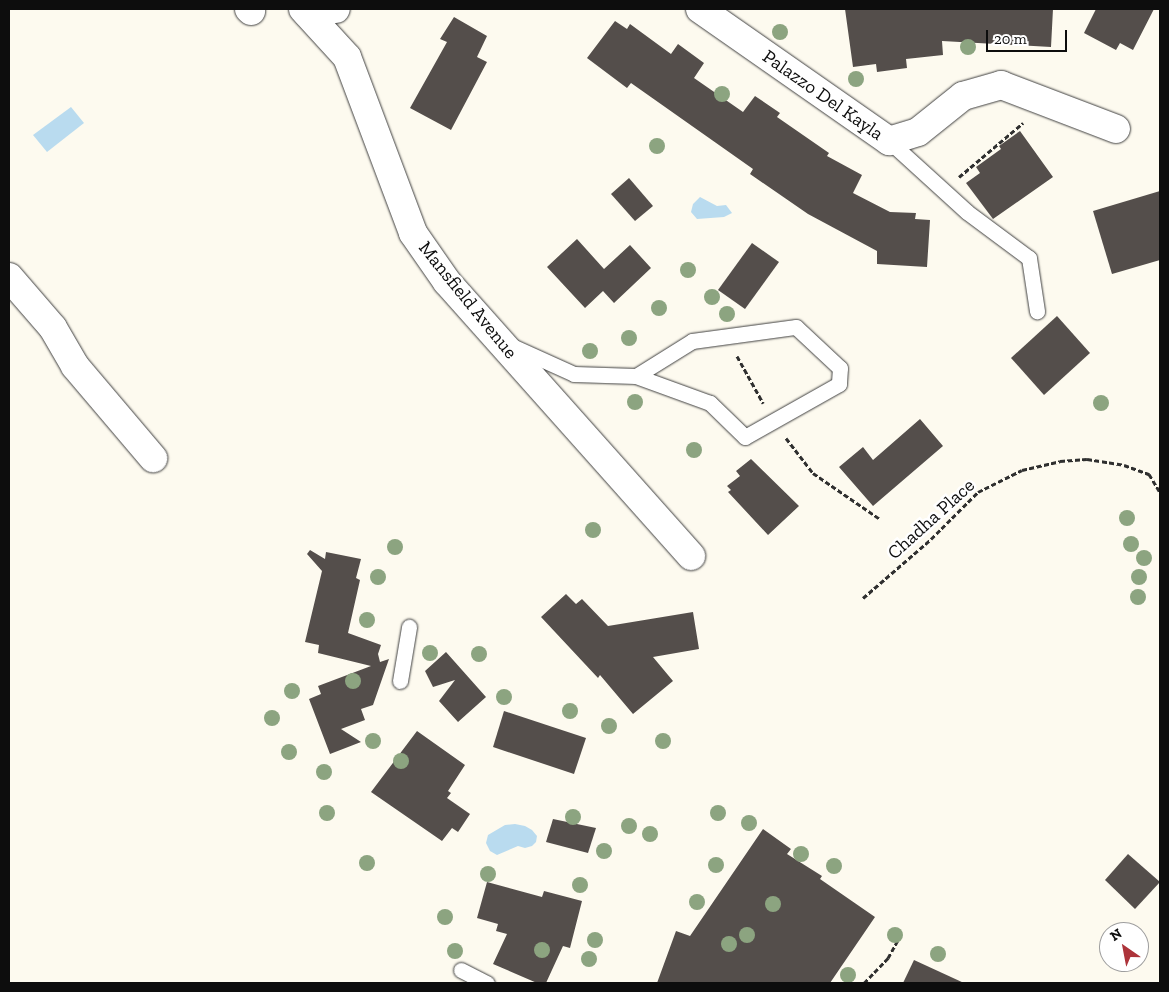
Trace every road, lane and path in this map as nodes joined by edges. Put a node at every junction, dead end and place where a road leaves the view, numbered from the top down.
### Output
1 (336, 9) edge
2 (700, 9) edge
3 (305, 11) edge
4 (1047, 103) junction
5 (1116, 130) dead end
6 (889, 141) junction
7 (943, 190) junction
8 (9, 277) edge
9 (1036, 311) dead end
10 (499, 340) junction
11 (636, 376) junction
12 (152, 458) dead end
13 (1160, 492) edge
14 (691, 556) dead end
15 (863, 598) dead end
16 (409, 627) dead end
17 (400, 681) dead end
18 (900, 936) dead end
19 (461, 970) dead end
20 (487, 983) edge
21 (864, 983) edge

1 - 3 street
2 - 6 street, Palazzo Del Kayla
3 - 10 street, Mansfield Avenue
4 - 5 street, Palazzo Del Kayla
4 - 6 street, Palazzo Del Kayla
4 - 7 path
6 - 7 lane
7 - 9 lane
8 - 12 street
10 - 11 lane
10 - 14 street, Mansfield Avenue
11 - 11 lane
13 - 15 path, Chadha Place
16 - 17 lane
18 - 21 path
19 - 20 lane

